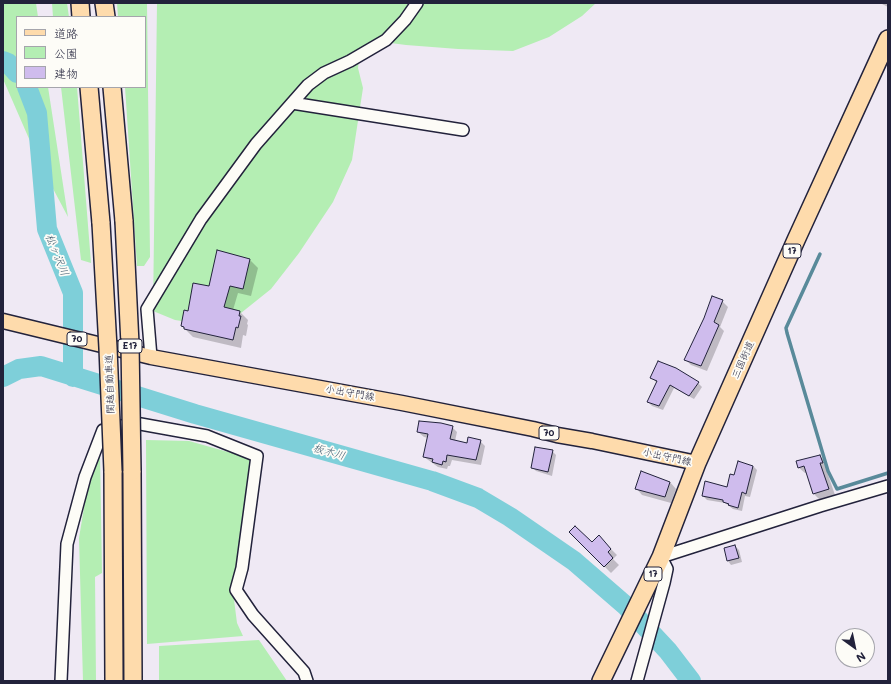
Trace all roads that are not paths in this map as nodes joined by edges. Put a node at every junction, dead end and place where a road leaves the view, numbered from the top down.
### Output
1 (80, 3) edge
2 (104, 3) edge
3 (417, 3) edge
4 (81, 16) edge
5 (106, 16) edge
6 (888, 39) edge
7 (89, 88) edge
8 (112, 88) edge
9 (292, 104) junction
10 (463, 130) dead end
11 (3, 321) edge
12 (151, 357) junction
13 (697, 463) junction
14 (888, 486) edge
15 (661, 558) junction
16 (61, 681) edge
17 (114, 681) edge
18 (133, 681) edge
19 (307, 681) edge
20 (601, 681) edge
21 (637, 681) edge

1 - 4 highway
2 - 5 highway
3 - 9 street
6 - 13 highway, 三国街道 / 17
7 - 17 highway, 関越自動車道 / E17, bridge
8 - 18 highway, 関越自動車道 / E17, bridge
9 - 10 street
9 - 12 street
11 - 12 main road, 小出守門線 / 70
12 - 13 main road, 小出守門線 / 70
13 - 15 highway, 三国街道 / 17
14 - 15 street
15 - 20 highway, 三国街道 / 17
15 - 21 street
16 - 19 street

